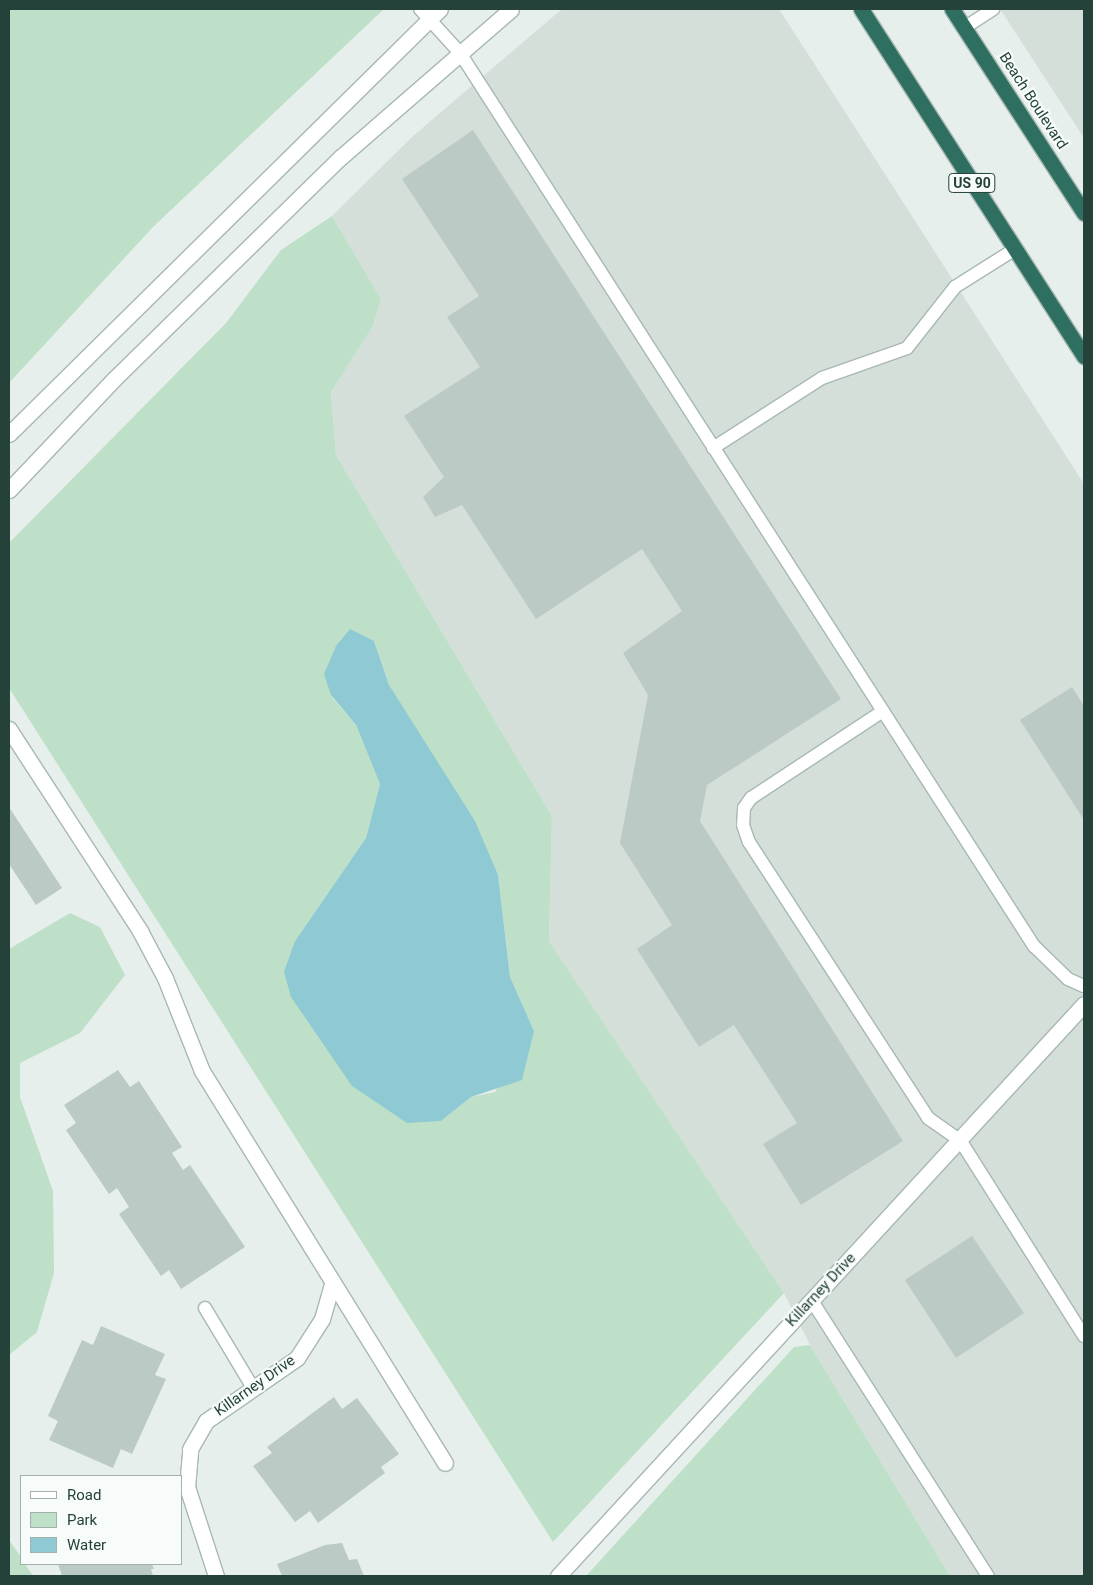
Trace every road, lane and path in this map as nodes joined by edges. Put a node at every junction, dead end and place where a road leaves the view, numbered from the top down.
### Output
1 (440, 9) edge
2 (511, 9) edge
3 (861, 9) edge
4 (952, 9) edge
5 (993, 9) edge
6 (424, 14) edge
7 (964, 28) junction
8 (460, 53) junction
9 (1084, 213) edge
10 (1015, 250) junction
11 (1084, 357) edge
12 (9, 434) edge
13 (713, 448) junction
14 (9, 490) edge
15 (883, 711) junction
16 (9, 729) edge
17 (1084, 986) edge
18 (1084, 1004) edge
19 (960, 1140) junction
20 (332, 1283) junction
21 (812, 1301) junction
22 (205, 1308) dead end
23 (1084, 1336) edge
24 (254, 1388) junction
25 (445, 1463) dead end
26 (216, 1576) edge
27 (558, 1576) edge
28 (988, 1576) edge

1 - 6 street
2 - 8 street
3 - 10 highway, US 90
4 - 7 highway, Beach Boulevard
5 - 7 lane
6 - 8 lane
6 - 12 street
7 - 9 highway, Beach Boulevard
8 - 13 lane
8 - 14 street
10 - 11 highway, US 90
10 - 13 lane
13 - 15 lane
15 - 17 lane
15 - 19 lane
16 - 20 street
18 - 19 street, Killarney Drive
19 - 21 street, Killarney Drive
19 - 23 lane
20 - 24 street, Killarney Drive
20 - 25 street
21 - 27 street, Killarney Drive
21 - 28 lane
22 - 24 lane
24 - 26 street, Killarney Drive

